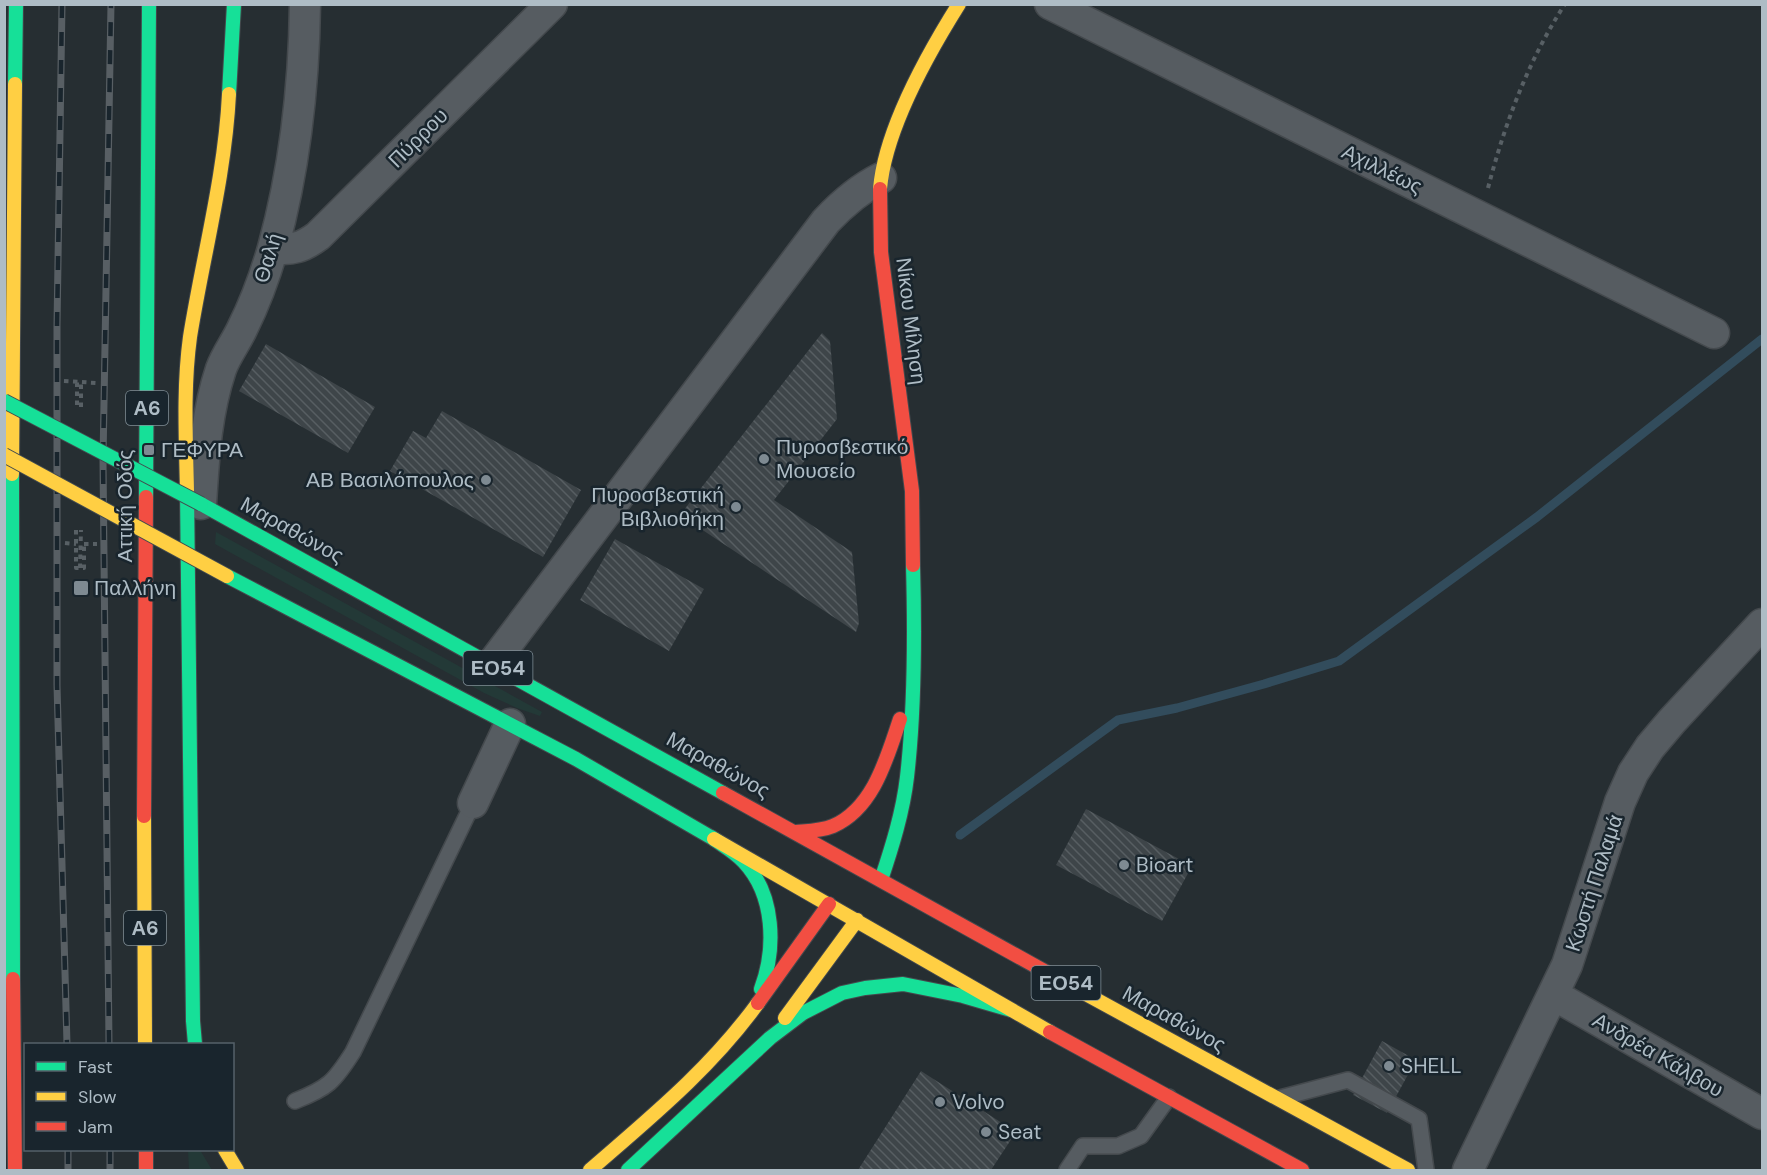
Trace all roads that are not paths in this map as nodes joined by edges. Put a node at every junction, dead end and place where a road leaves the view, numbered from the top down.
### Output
1 (16, 4) edge
2 (149, 4) edge
3 (234, 4) edge
4 (305, 4) edge
5 (552, 4) edge
6 (959, 4) edge
7 (1050, 4) edge
8 (881, 178) junction
9 (273, 248) junction
10 (1714, 333) dead end
11 (4, 400) edge
12 (4, 455) edge
13 (201, 504) junction
14 (1762, 624) edge
15 (915, 659) junction
16 (492, 664) junction
17 (510, 724) junction
18 (473, 803) joint
19 (796, 832) junction
20 (711, 837) junction
21 (878, 885) junction
22 (832, 899) junction
23 (860, 915) junction
24 (1554, 995) junction
25 (1011, 1010) junction
26 (742, 1024) junction
27 (770, 1038) junction
28 (146, 1043) edge
29 (195, 1043) edge
30 (1169, 1097) junction
31 (1276, 1099) junction
32 (295, 1101) dead end
33 (1762, 1114) edge
34 (146, 1151) edge
35 (226, 1151) edge
36 (15, 1170) edge
37 (146, 1170) edge
38 (237, 1170) edge
39 (590, 1170) edge
40 (628, 1170) edge
41 (1067, 1170) edge
42 (1302, 1170) edge
43 (1408, 1170) edge
44 (1426, 1170) edge
45 (1468, 1170) edge

1 - 36 main road
2 - 28 main road, Αττική Οδός / Α6
3 - 29 main road
4 - 9 street, Θαλή
5 - 9 street, Πύρρου
6 - 8 main road, Νίκου Μίληση
7 - 10 street, Αχιλλέως
8 - 15 main road, Νίκου Μίληση
8 - 16 street
9 - 13 street, Θαλή
11 - 13 main road, Μαραθώνος / ΕΟ54, bridge
12 - 17 main road, ΕΟ54, bridge
13 - 16 main road, Μαραθώνος / ΕΟ54
14 - 24 street, Κωστή Παλαμά
15 - 19 main road, Νίκου Μίληση
15 - 21 main road, Νίκου Μίληση
16 - 19 main road, Μαραθώνος / ΕΟ54
17 - 18 street
17 - 20 main road, ΕΟ54
18 - 32 lane
19 - 21 main road, Μαραθώνος / ΕΟ54
20 - 22 main road, ΕΟ54
20 - 26 main road
21 - 31 main road, Μαραθώνος / ΕΟ54
22 - 23 main road, ΕΟ54
22 - 26 main road
23 - 25 main road, ΕΟ54
23 - 27 main road
24 - 33 street, Ανδρέα Κάλβου
24 - 45 street, Κωστή Παλαμά
25 - 27 main road
25 - 30 main road, ΕΟ54
26 - 39 main road
27 - 40 main road
30 - 41 lane
30 - 42 main road, ΕΟ54
31 - 43 main road, Μαραθώνος / ΕΟ54
31 - 44 lane
34 - 37 main road
35 - 38 main road

